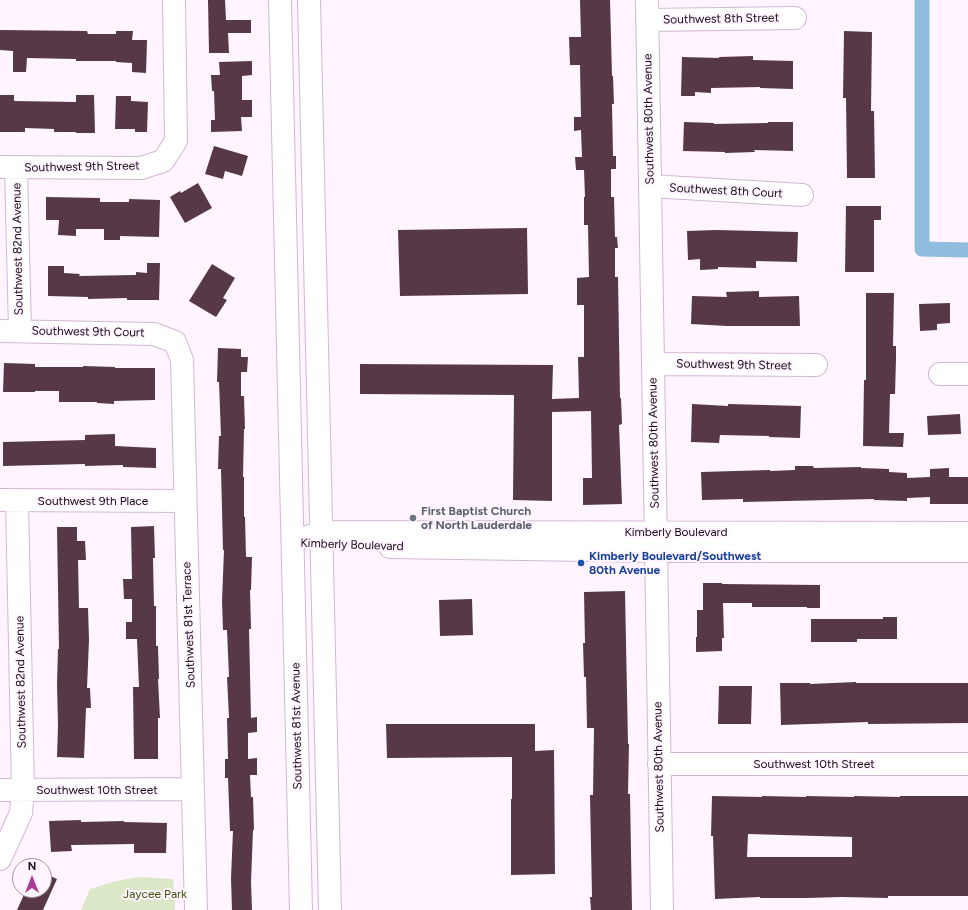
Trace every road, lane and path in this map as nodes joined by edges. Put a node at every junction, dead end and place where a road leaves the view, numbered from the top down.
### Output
1 (174, 0) edge
2 (280, 0) edge
3 (309, 0) edge
4 (647, 10) edge
5 (796, 18) dead end
6 (8, 167) edge
7 (650, 186) junction
8 (802, 195) dead end
9 (10, 331) edge
10 (175, 342) joint
11 (653, 364) junction
12 (816, 366) dead end
13 (940, 374) dead end
14 (968, 374) edge
15 (8, 500) edge
16 (185, 502) junction
17 (968, 533) edge
18 (322, 539) junction
19 (655, 541) junction
20 (293, 543) junction
21 (968, 552) edge
22 (659, 764) junction
23 (968, 764) edge
24 (193, 789) junction
25 (0, 790) edge
26 (23, 790) junction
27 (0, 859) edge
28 (196, 910) edge
29 (301, 910) edge
30 (330, 910) edge
31 (662, 910) edge

1 - 6 street, Southwest 9th Street
2 - 20 street, Southwest 81st Avenue
3 - 18 street
4 - 5 street, Southwest 8th Street
4 - 7 street, Southwest 80th Avenue
6 - 9 street, Southwest 82nd Avenue
7 - 8 street, Southwest 8th Court
7 - 11 street, Southwest 80th Avenue
9 - 10 street, Southwest 9th Court
10 - 16 street, Southwest 81st Terrace
11 - 12 street, Southwest 9th Street
11 - 19 street, Southwest 80th Avenue
13 - 14 street
15 - 16 street, Southwest 9th Place
15 - 26 street, Southwest 82nd Avenue
16 - 24 street, Southwest 81st Terrace
17 - 19 street, Kimberly Boulevard
18 - 19 street, Kimberly Boulevard
18 - 20 street, Kimberly Boulevard
18 - 30 street
19 - 21 street, Kimberly Boulevard
19 - 22 street, Southwest 80th Avenue
20 - 29 street, Southwest 81st Avenue
22 - 23 street, Southwest 10th Street
22 - 31 street, Southwest 80th Avenue
24 - 26 street, Southwest 10th Street
24 - 28 street, Southwest 81st Terrace
25 - 26 street, Southwest 10th Street
26 - 27 street, Southwest 82nd Avenue

